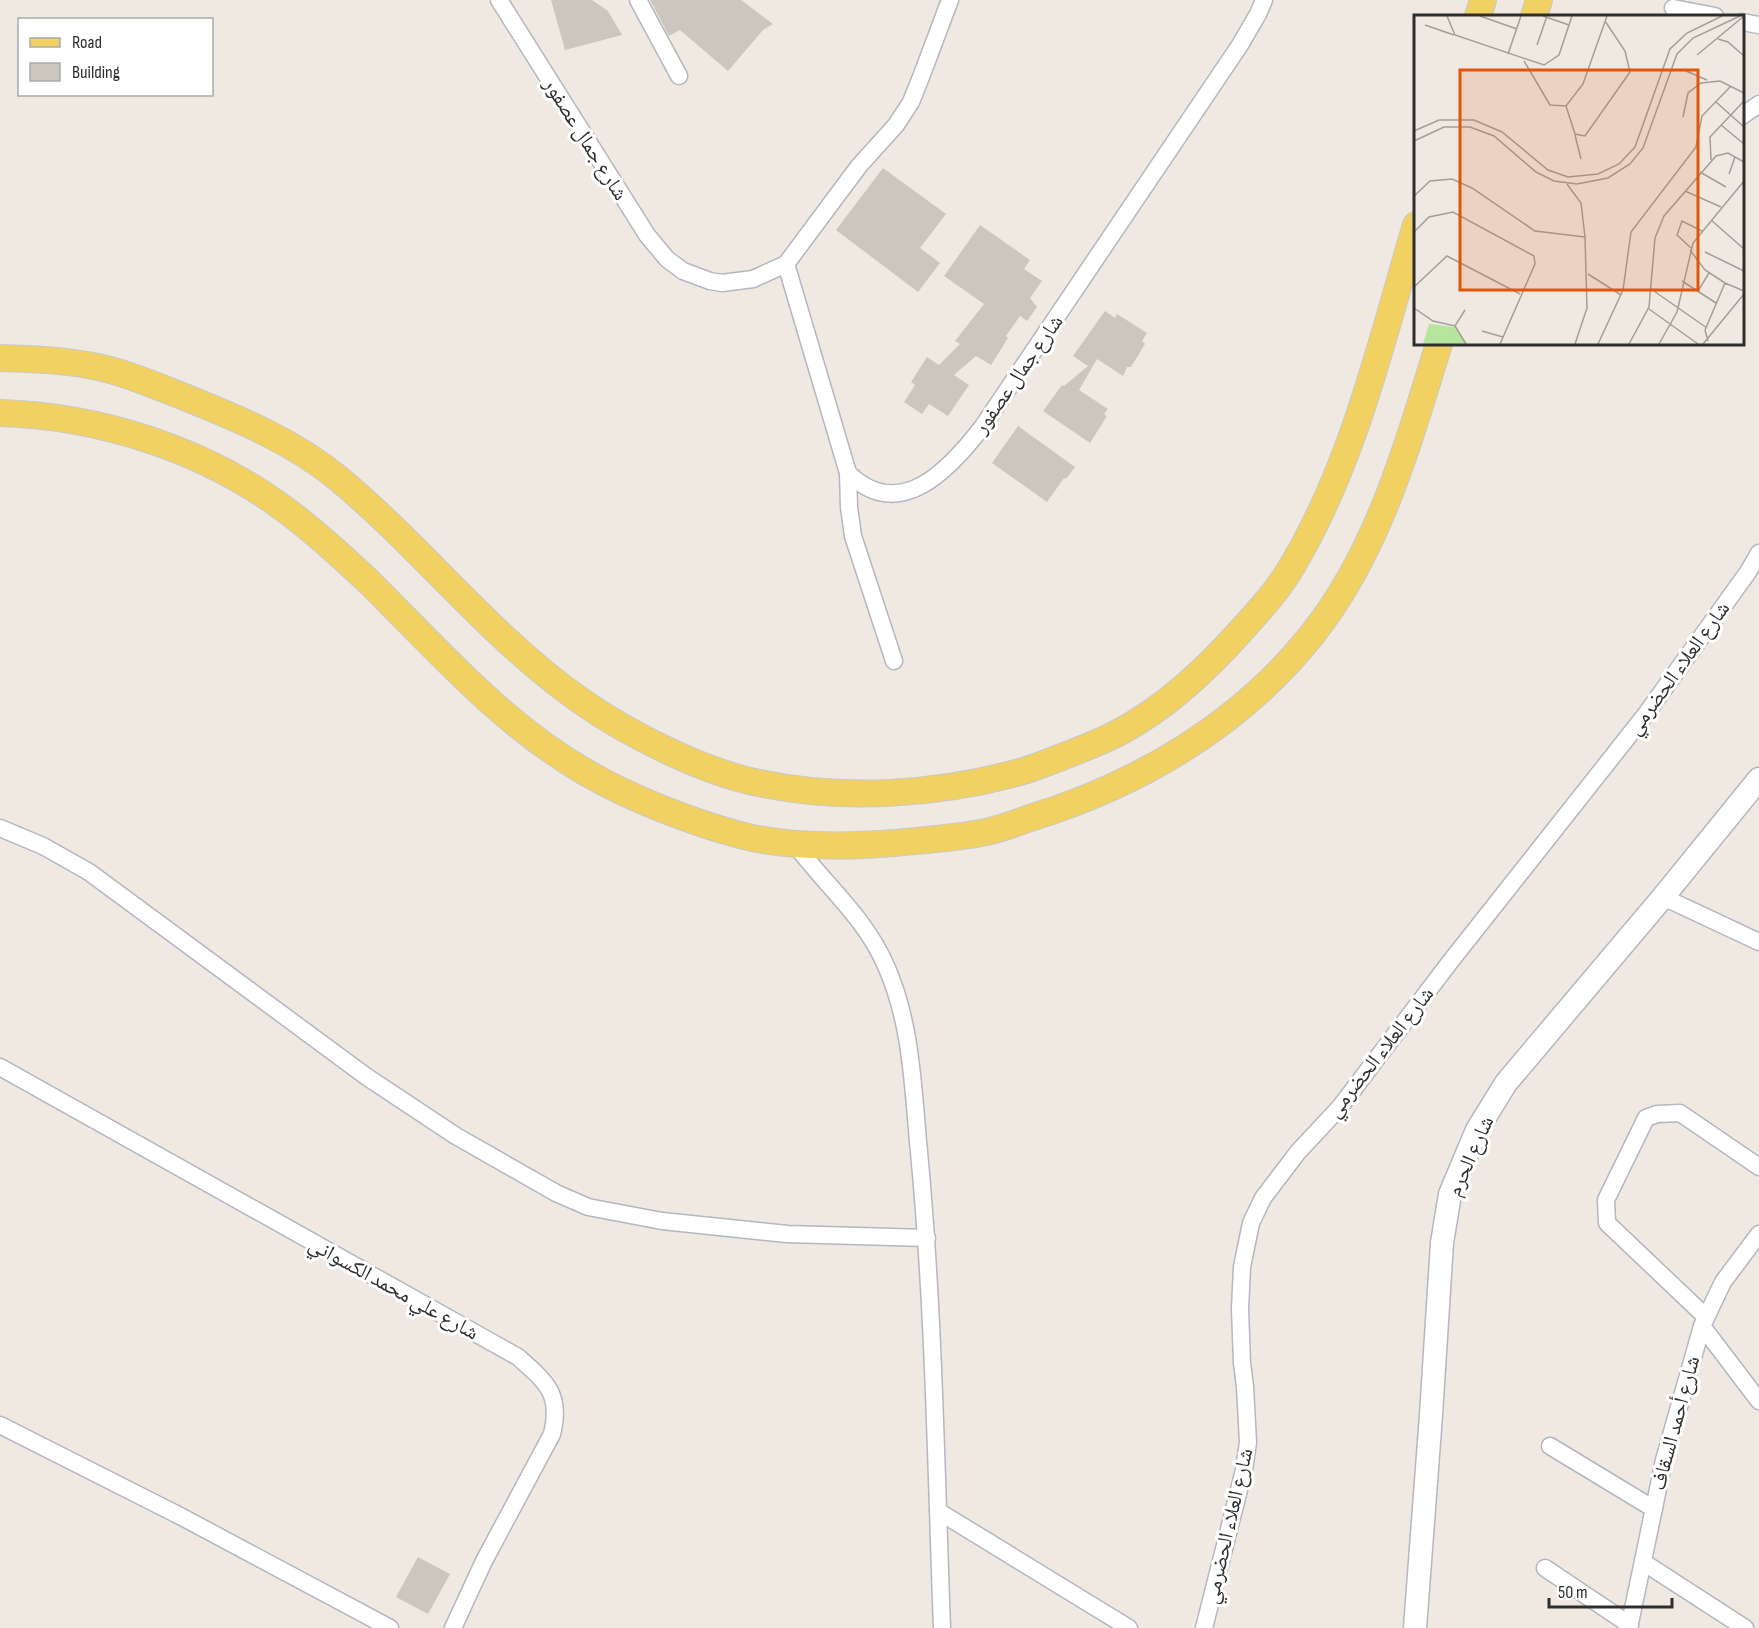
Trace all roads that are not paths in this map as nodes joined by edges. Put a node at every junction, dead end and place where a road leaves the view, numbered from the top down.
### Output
1 (499, 0) edge
2 (638, 0) edge
3 (950, 0) edge
4 (1264, 0) edge
5 (1483, 0) edge
6 (1539, 0) edge
7 (1673, 8) dead end
8 (1478, 15) edge
9 (1534, 15) edge
10 (1709, 15) edge
11 (1744, 22) edge
12 (1759, 25) edge
13 (679, 76) dead end
14 (1759, 104) edge
15 (1744, 115) edge
16 (1414, 232) edge
17 (786, 264) junction
18 (1439, 345) edge
19 (0, 358) edge
20 (0, 413) edge
21 (848, 473) junction
22 (1759, 553) edge
23 (894, 661) dead end
24 (1759, 779) edge
25 (0, 828) edge
26 (794, 843) junction
27 (1663, 897) junction
28 (1759, 942) edge
29 (0, 1067) edge
30 (1759, 1167) edge
31 (1759, 1234) edge
32 (927, 1238) junction
33 (1704, 1322) junction
34 (1759, 1401) edge
35 (0, 1425) edge
36 (1550, 1446) dead end
37 (1654, 1509) junction
38 (938, 1511) junction
39 (1643, 1562) junction
40 (1545, 1568) dead end
41 (1418, 1626) edge
42 (1629, 1627) edge
43 (390, 1628) edge
44 (453, 1628) edge
45 (942, 1628) edge
46 (1130, 1628) edge
47 (1204, 1628) edge
48 (1745, 1628) edge

1 - 17 street, شارع جمال عصفور
2 - 13 street
3 - 17 street, شارع جمال عصفور
4 - 21 street, شارع جمال عصفور
5 - 8 main road
6 - 9 main road
7 - 10 street
11 - 12 street
14 - 15 street
16 - 19 main road
17 - 21 street
18 - 26 main road
20 - 26 main road
21 - 23 street
22 - 47 street, شارع العلاء الحضرمي
24 - 27 street, شارع الحرم
25 - 32 street
26 - 32 street
27 - 28 street
27 - 41 street, شارع الحرم
29 - 44 street, شارع علي محمد الكسواني
30 - 33 street
31 - 33 street, شارع أحمد السقاف
32 - 38 street
33 - 34 street
33 - 37 street, شارع أحمد السقاف
35 - 43 street
36 - 37 street
37 - 39 street, شارع أحمد السقاف
38 - 45 street
38 - 46 street
39 - 42 street, شارع أحمد السقاف
39 - 48 street
40 - 42 street

